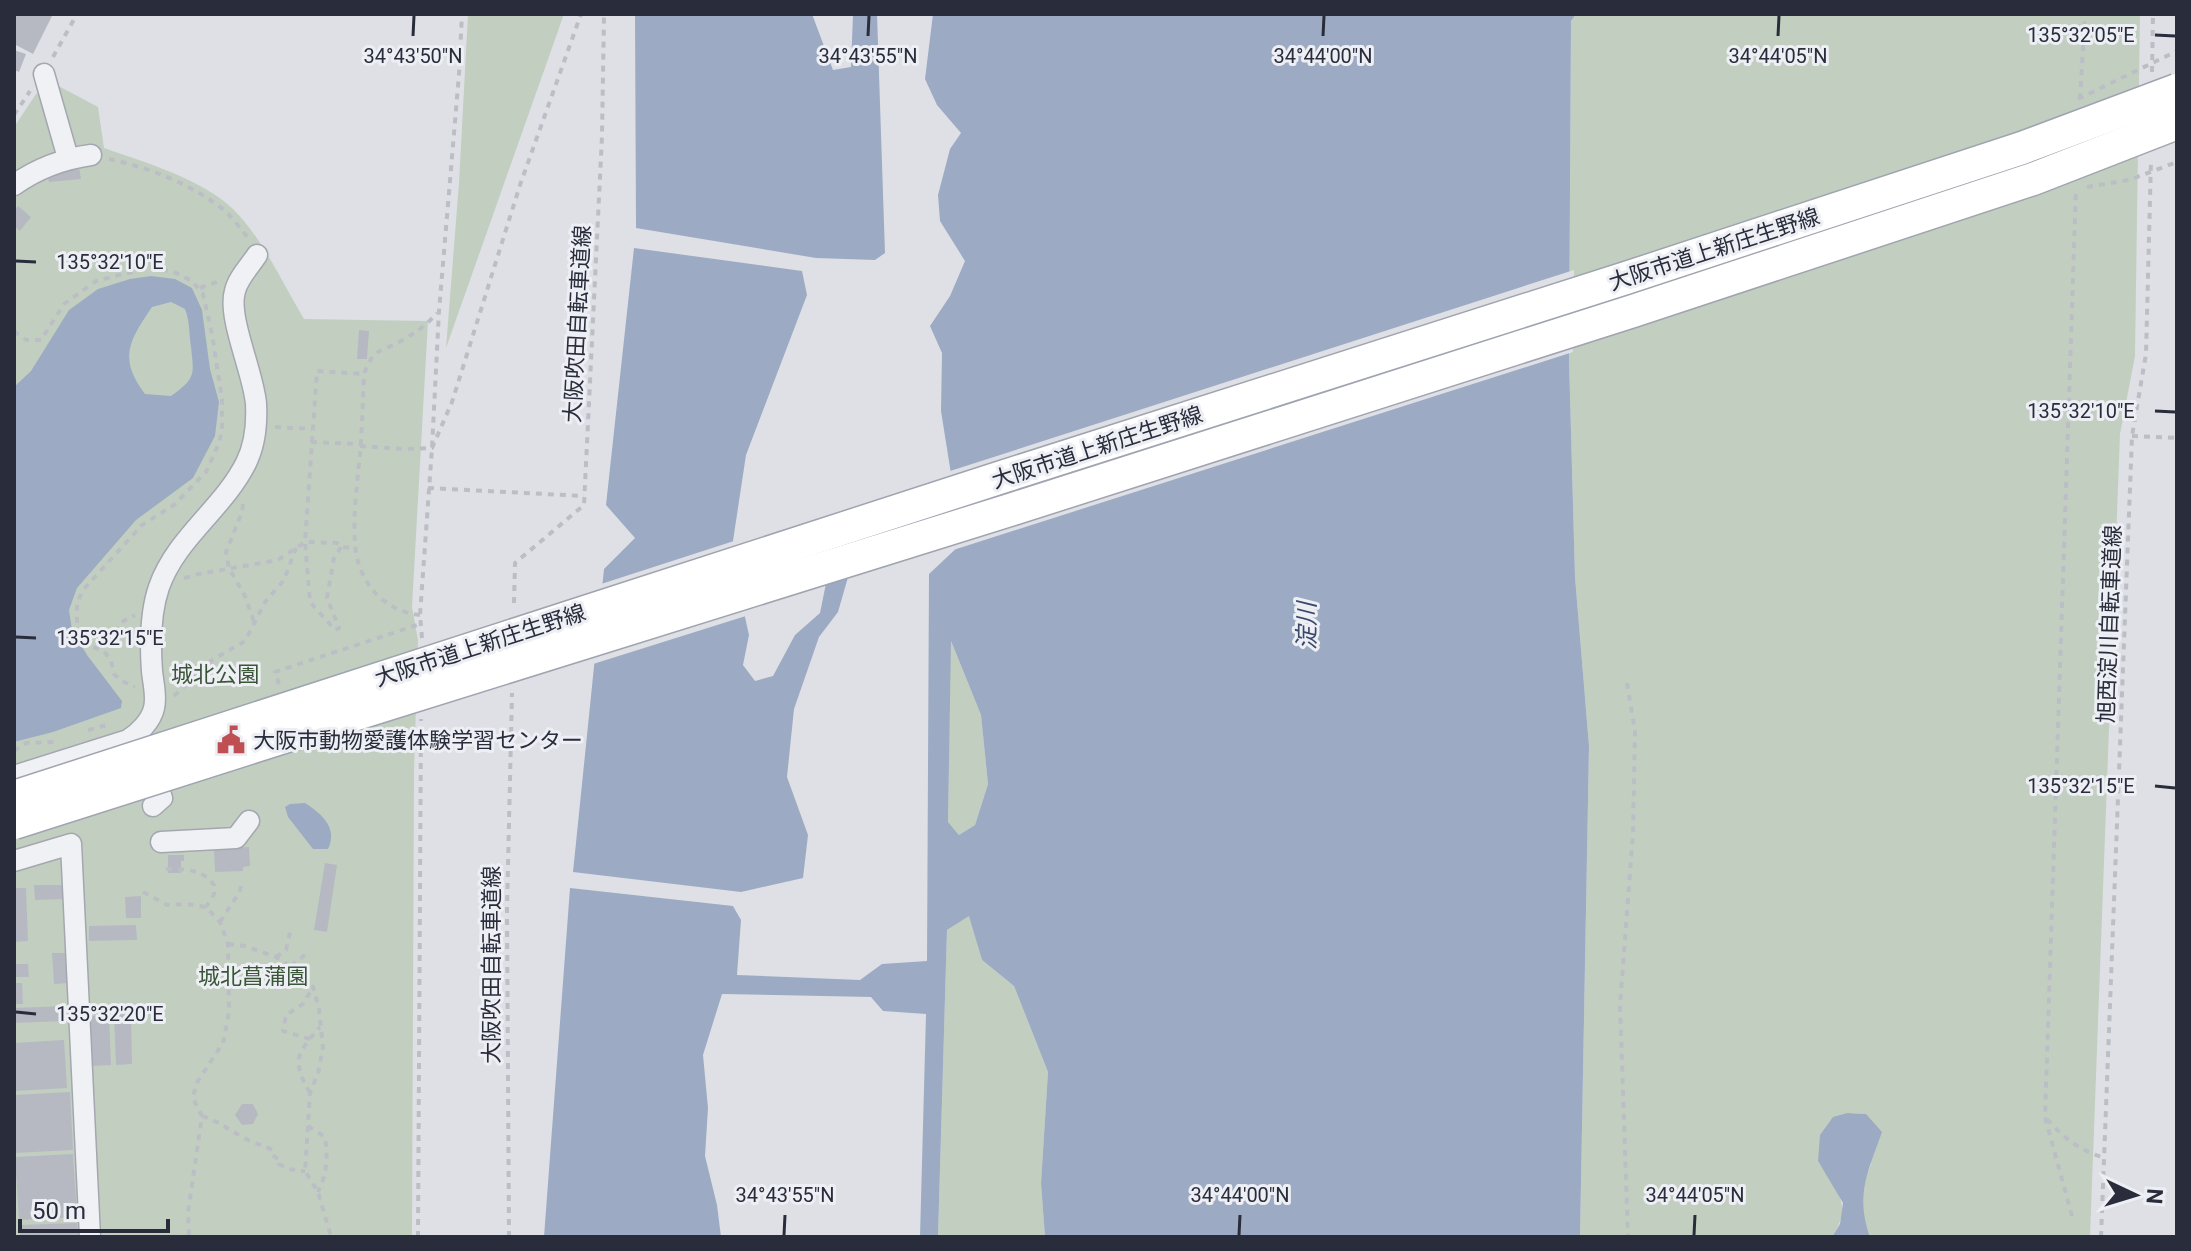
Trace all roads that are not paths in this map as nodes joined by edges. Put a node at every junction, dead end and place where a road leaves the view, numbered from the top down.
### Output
1 (44, 74) dead end
2 (2164, 83) edge
3 (2177, 123) edge
4 (91, 155) road end
5 (68, 158) junction
6 (14, 185) edge
7 (257, 255) road end
8 (140, 732) junction
9 (14, 776) edge
10 (14, 797) edge
11 (153, 806) dead end
12 (249, 821) dead end
13 (14, 823) edge
14 (161, 842) dead end
15 (14, 861) edge
16 (90, 1237) edge

1 - 5 street
2 - 10 main road, 大阪市道上新庄生野線, bridge
3 - 13 main road, 大阪市道上新庄生野線, bridge
4 - 5 street
5 - 6 street
7 - 8 street
8 - 9 street
8 - 11 street
12 - 14 street
15 - 16 street

